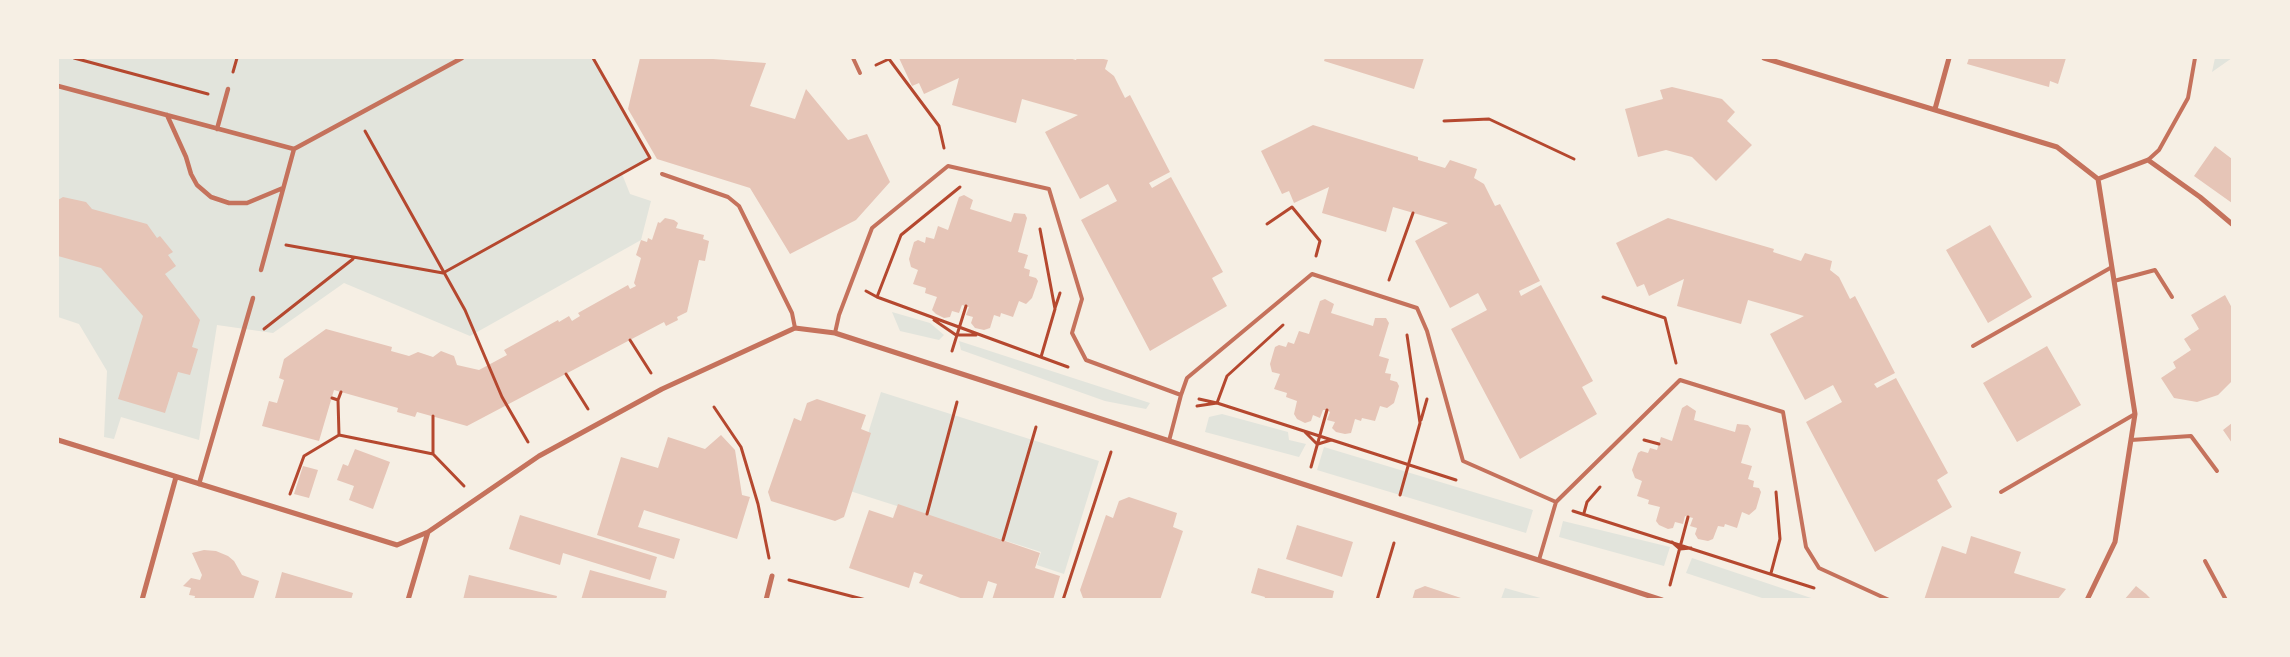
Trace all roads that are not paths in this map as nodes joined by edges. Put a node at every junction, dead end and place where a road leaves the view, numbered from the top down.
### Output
1 (462, 58) edge
2 (853, 58) edge
3 (1764, 58) edge
4 (1949, 58) edge
5 (2195, 58) edge
6 (860, 73) road end
7 (58, 86) edge
8 (228, 89) dead end
9 (1935, 110) junction
10 (167, 115) junction
11 (217, 129) junction
12 (294, 149) junction
13 (2148, 160) junction
14 (662, 174) road end
15 (2098, 179) junction
16 (283, 188) junction
17 (2232, 224) edge
18 (2112, 267) junction
19 (261, 270) dead end
20 (2114, 282) junction
21 (2172, 297) dead end
22 (253, 298) dead end
23 (795, 328) junction
24 (835, 333) junction
25 (1973, 346) dead end
26 (1181, 395) junction
27 (2135, 414) junction
28 (58, 440) edge
29 (2131, 440) junction
30 (1169, 441) junction
31 (2217, 471) dead end
32 (176, 477) junction
33 (199, 484) junction
34 (2001, 492) dead end
35 (1556, 502) junction
36 (428, 532) junction
37 (1539, 560) junction
38 (2205, 561) dead end
39 (772, 576) road end
40 (142, 600) edge
41 (408, 600) edge
42 (766, 600) edge
43 (1662, 600) edge
44 (1889, 600) edge
45 (2087, 600) edge
46 (2226, 600) edge

1 - 12 street
2 - 6 lane
3 - 9 street
4 - 9 street
5 - 13 lane
7 - 10 street
8 - 11 street
9 - 15 street
10 - 11 street
10 - 16 street
11 - 12 street
12 - 16 street
13 - 15 street
13 - 17 street
14 - 23 lane
15 - 18 street
16 - 19 street
18 - 20 street
18 - 25 lane
20 - 21 lane
20 - 27 street
22 - 33 street
23 - 24 street
23 - 36 street
24 - 26 lane
24 - 30 street
26 - 30 lane
26 - 35 lane
27 - 29 street
27 - 34 lane
28 - 32 street
29 - 31 lane
29 - 45 street
30 - 37 street
32 - 33 street
32 - 40 street
33 - 36 street
35 - 37 lane
35 - 44 lane
36 - 41 street
37 - 43 street
38 - 46 lane
39 - 42 street

